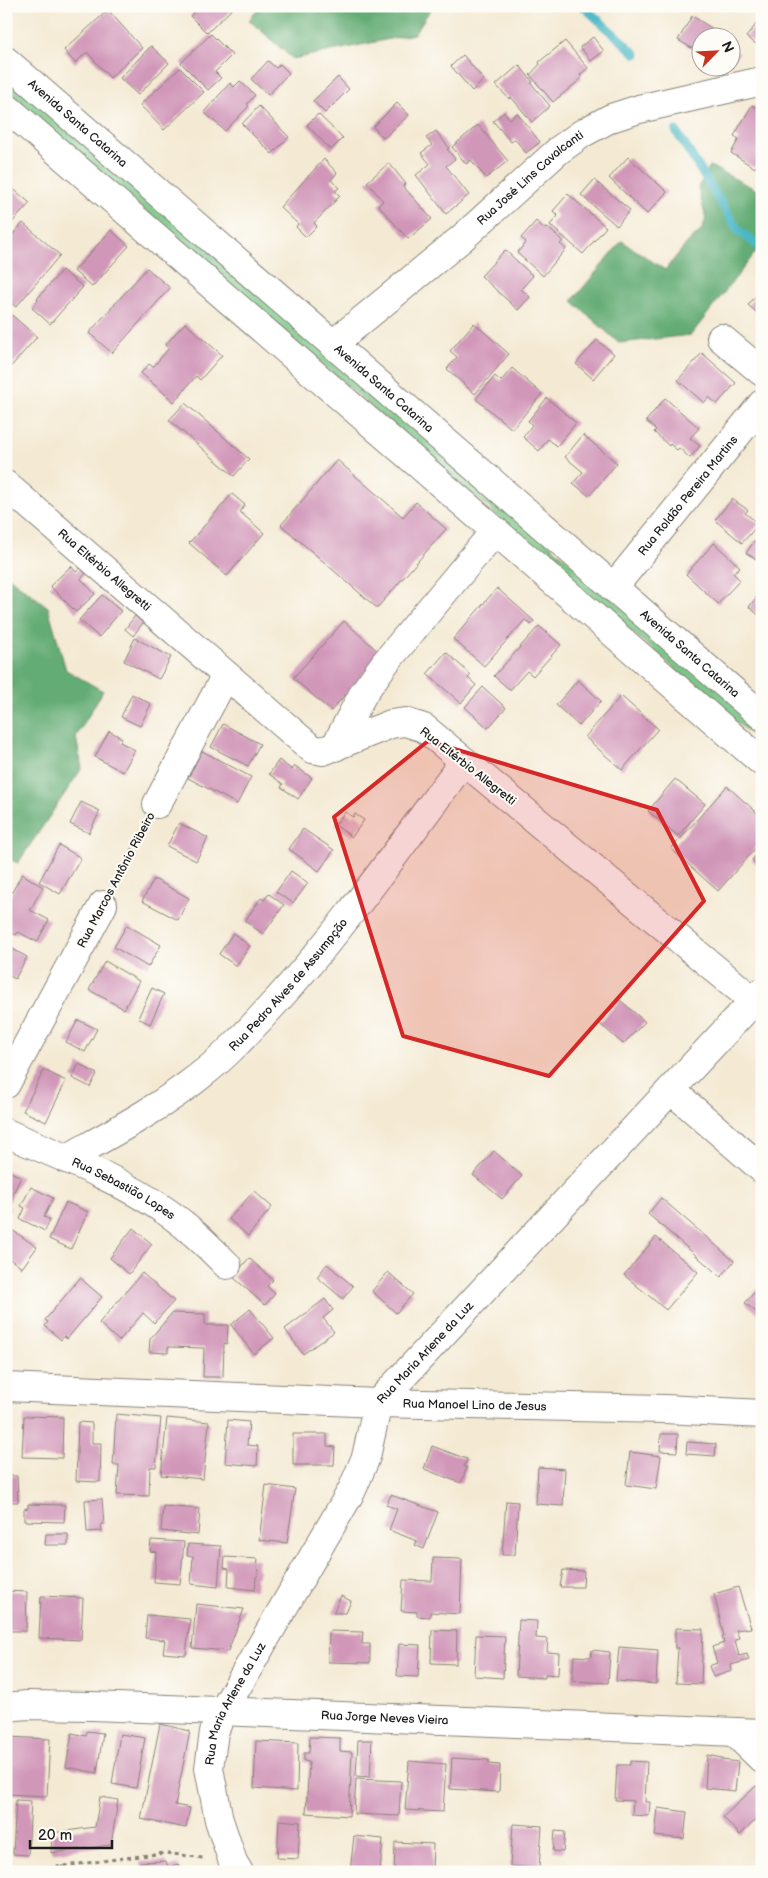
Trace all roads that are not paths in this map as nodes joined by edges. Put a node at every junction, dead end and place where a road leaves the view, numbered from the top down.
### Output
1 (6, 61) edge
2 (762, 81) edge
3 (6, 107) edge
4 (721, 338) dead end
5 (333, 344) junction
6 (762, 372) edge
7 (762, 404) edge
8 (6, 485) edge
9 (495, 532) junction
10 (613, 588) junction
11 (226, 675) junction
12 (762, 716) edge
13 (335, 747) junction
14 (464, 762) junction
15 (762, 762) edge
16 (157, 804) road end
17 (103, 905) road end
18 (758, 997) edge
19 (6, 1084) edge
20 (671, 1090) junction
21 (6, 1133) edge
22 (66, 1159) junction
23 (762, 1169) edge
24 (227, 1265) dead end
25 (6, 1387) edge
26 (378, 1403) junction
27 (762, 1414) edge
28 (6, 1707) edge
29 (223, 1711) junction
30 (734, 1732) junction
31 (762, 1733) edge
32 (762, 1759) edge
33 (236, 1867) edge

1 - 5 street, Avenida Santa Catarina
2 - 5 street, Rua José Lins Cavalcanti
3 - 9 street
4 - 6 street
5 - 10 street, Avenida Santa Catarina
7 - 10 street, Rua Roldão Pereira Martins
8 - 11 street, Rua Eltérbio Allegretti
9 - 13 street
9 - 15 street
10 - 12 street, Avenida Santa Catarina
11 - 13 street, Rua Eltérbio Allegretti
11 - 16 street, Rua Marcos Antônio Ribeiro
13 - 14 street, Rua Eltérbio Allegretti
14 - 18 street, Rua Eltérbio Allegretti
14 - 22 street, Rua Pedro Alves de Assumpção
17 - 19 street, Rua Marcos Antônio Ribeiro
18 - 20 street, Rua Maria Arlene da Luz
20 - 23 street
20 - 26 street, Rua Maria Arlene da Luz
21 - 22 street, Rua Sebastião Lopes
22 - 24 street, Rua Sebastião Lopes
25 - 26 street, Rua Manoel Lino de Jesus
26 - 27 street, Rua Manoel Lino de Jesus
26 - 29 street, Rua Maria Arlene da Luz
28 - 29 street, Rua Jorge Neves Vieira
29 - 30 street, Rua Jorge Neves Vieira
29 - 33 street, Rua Maria Arlene da Luz
30 - 31 street, Rua Jorge Neves Vieira
30 - 32 street

